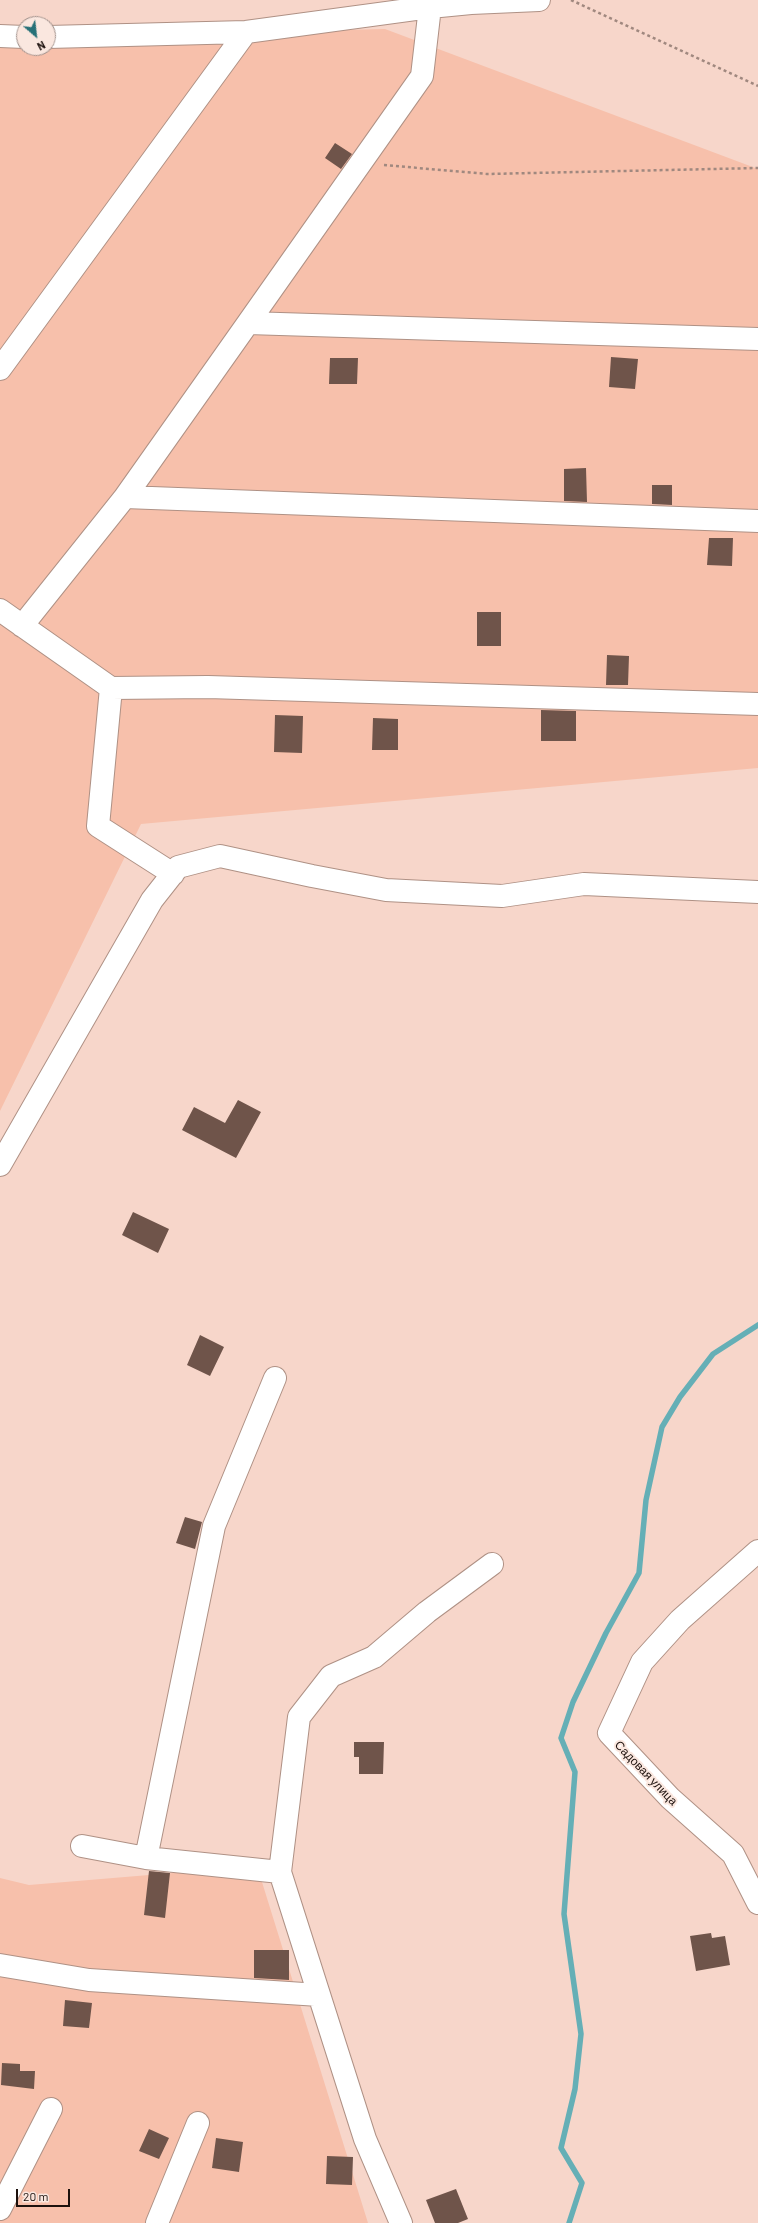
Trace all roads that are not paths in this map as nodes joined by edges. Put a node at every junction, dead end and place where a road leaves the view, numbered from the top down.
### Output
1 (539, 0) edge
2 (430, 7) junction
3 (246, 32) junction
4 (56, 37) edge
5 (248, 323) junction
6 (758, 339) edge
7 (0, 369) edge
8 (125, 497) junction
9 (758, 521) edge
10 (0, 610) edge
11 (22, 626) junction
12 (111, 688) junction
13 (758, 704) edge
14 (173, 874) junction
15 (758, 892) edge
16 (0, 1165) edge
17 (275, 1378) dead end
18 (758, 1551) edge
19 (492, 1564) dead end
20 (82, 1846) dead end
21 (146, 1858) junction
22 (280, 1872) junction
23 (758, 1903) edge
24 (0, 1965) edge
25 (319, 1995) junction
26 (51, 2108) dead end
27 (198, 2123) dead end
28 (0, 2209) edge
29 (157, 2223) edge
30 (401, 2223) edge

1 - 2 street
2 - 3 street
2 - 5 street
3 - 4 street
3 - 7 street
5 - 6 street
5 - 8 street
8 - 9 street
8 - 11 street
10 - 11 street
11 - 12 street
12 - 13 street
12 - 14 street
14 - 15 street
14 - 16 street
17 - 21 street
18 - 23 street, Садовая улица
19 - 22 street
20 - 21 street
21 - 22 street
22 - 25 street
24 - 25 street
25 - 30 street
26 - 28 street
27 - 29 street

